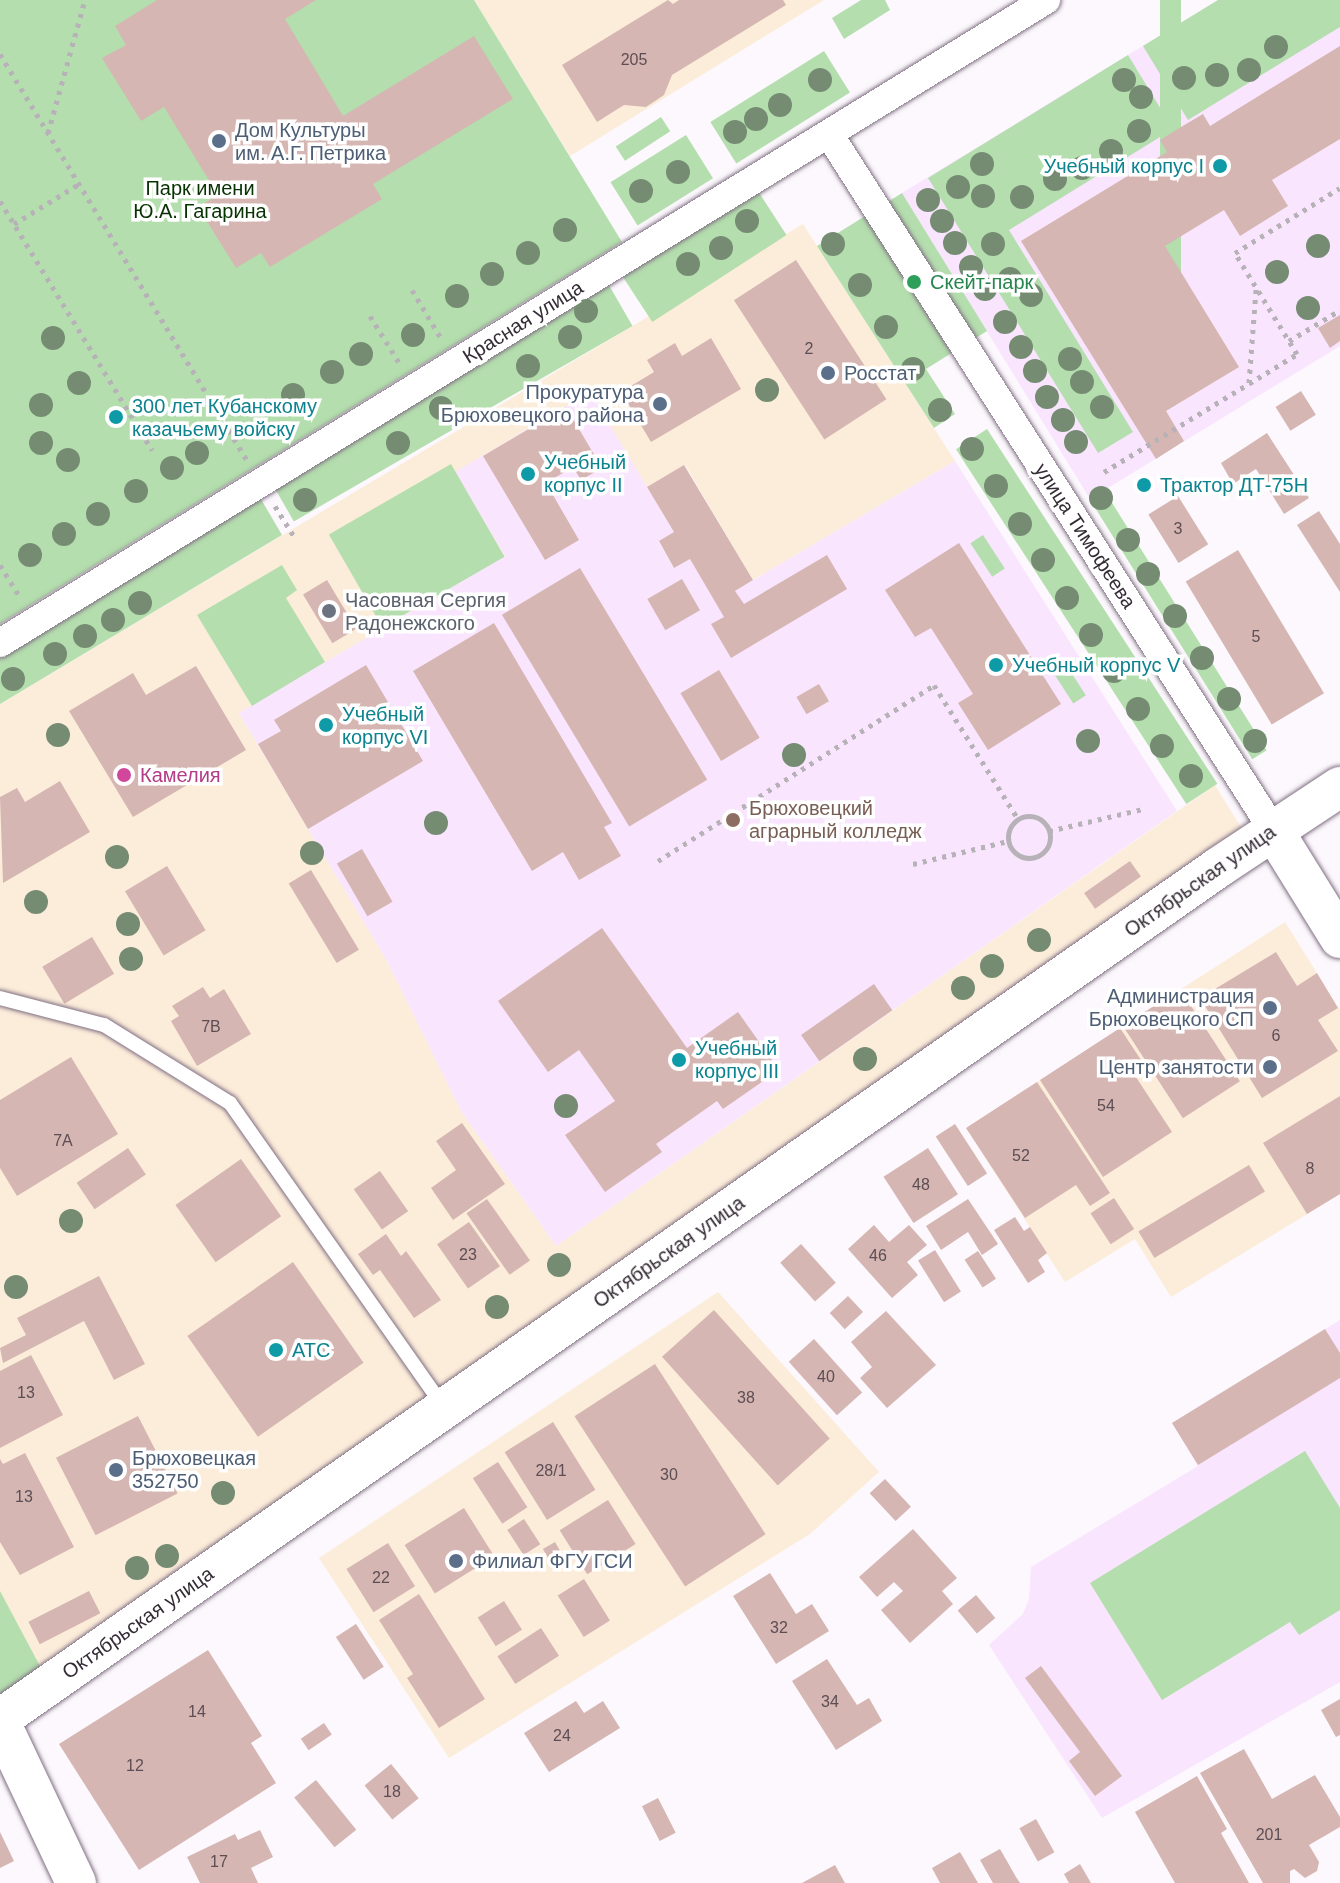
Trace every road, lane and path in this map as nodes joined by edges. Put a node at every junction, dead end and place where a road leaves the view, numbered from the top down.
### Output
1 (85, 0) edge
2 (1046, 0) edge
3 (0, 54) edge
4 (48, 133) junction
5 (829, 134) junction
6 (79, 184) junction
7 (1340, 188) edge
8 (0, 201) edge
9 (14, 224) junction
10 (1256, 287) junction
11 (412, 290) dead end
12 (1340, 310) edge
13 (370, 316) dead end
14 (1289, 341) junction
15 (456, 363) junction
16 (1249, 384) junction
17 (415, 388) junction
18 (152, 450) dead end
19 (1104, 472) dead end
20 (261, 483) junction
21 (294, 536) dead end
22 (0, 565) edge
23 (35, 622) junction
24 (0, 643) edge
25 (1340, 787) edge
26 (1143, 809) dead end
27 (1018, 819) junction
28 (1273, 830) junction
29 (1049, 831) junction
30 (1008, 841) junction
31 (658, 861) dead end
32 (913, 864) dead end
33 (1340, 938) edge
34 (0, 998) edge
35 (445, 1408) junction
36 (0, 1720) edge
37 (76, 1883) edge

1 - 4 path
2 - 5 street, Красная улица
3 - 4 path
4 - 6 path
5 - 15 street, Красная улица
5 - 28 street, улица Тимофеева
6 - 9 path
6 - 20 path
7 - 10 path
8 - 9 path
9 - 18 path
10 - 14 path
10 - 16 path
11 - 15 path
12 - 14 path
13 - 17 path
14 - 16 path
15 - 17 street, Красная улица
16 - 19 path
17 - 20 street, Красная улица
20 - 21 path
20 - 23 street, Красная улица
22 - 23 path
23 - 24 street, Красная улица
25 - 28 street, Октябрьская улица
26 - 29 path
27 - 29 path
27 - 30 path
27 - 31 path
28 - 33 street, улица Тимофеева
28 - 35 street, Октябрьская улица
29 - 30 path
30 - 32 path
34 - 35 lane
35 - 36 street, Октябрьская улица
36 - 37 street

